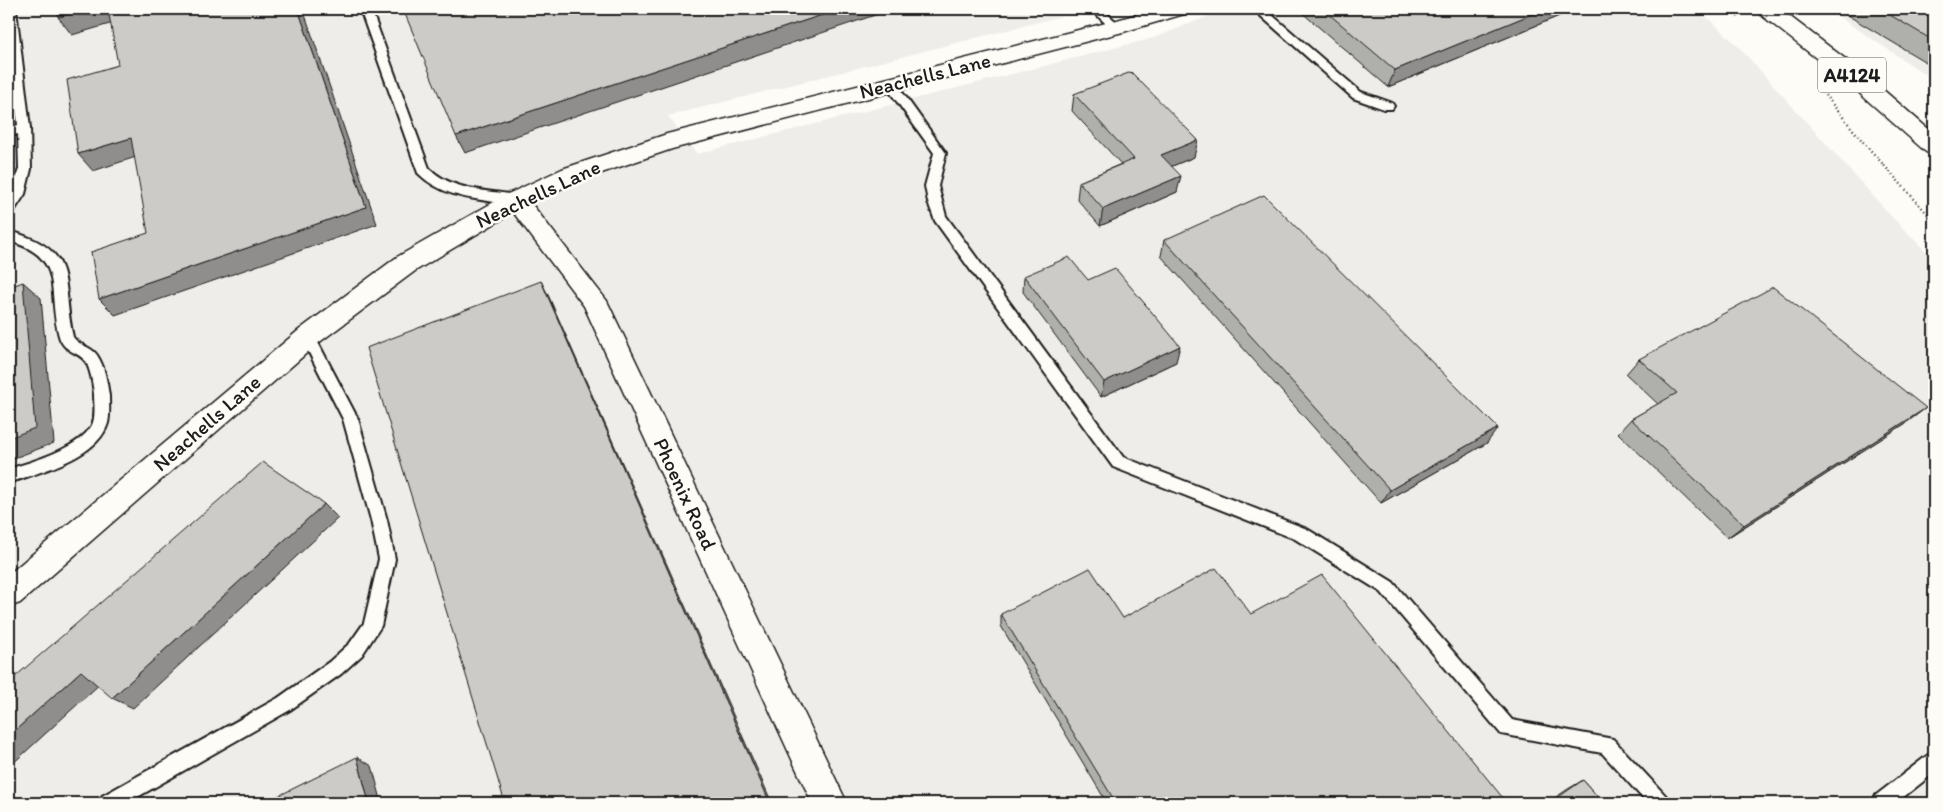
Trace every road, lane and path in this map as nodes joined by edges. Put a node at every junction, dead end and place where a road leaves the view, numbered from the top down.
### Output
1 (10, 9) edge
2 (365, 9) edge
3 (1096, 9) edge
4 (1177, 9) edge
5 (1258, 9) edge
6 (1728, 9) edge
7 (1766, 9) edge
8 (1741, 18) dead end
9 (1116, 27) junction
10 (1814, 83) dead end
11 (891, 85) junction
12 (1388, 106) dead end
13 (24, 128) junction
14 (9, 132) edge
15 (1934, 146) edge
16 (516, 200) junction
17 (9, 208) edge
18 (1934, 221) edge
19 (9, 236) edge
20 (308, 337) junction
21 (9, 476) edge
22 (9, 593) edge
23 (1934, 761) edge
24 (109, 803) edge
25 (830, 803) edge
26 (1659, 803) edge
27 (1882, 803) edge

1 - 13 lane
2 - 16 lane
3 - 9 lane
4 - 9 street, Neachells Lane
5 - 12 lane
6 - 8 path
7 - 15 street, A4124
9 - 11 street, Neachells Lane
10 - 18 path
11 - 16 street, Neachells Lane
11 - 26 lane
13 - 14 lane
13 - 17 lane
16 - 20 street, Neachells Lane
16 - 25 street, Phoenix Road
19 - 21 lane
20 - 22 street, Neachells Lane
20 - 24 lane
23 - 27 lane

